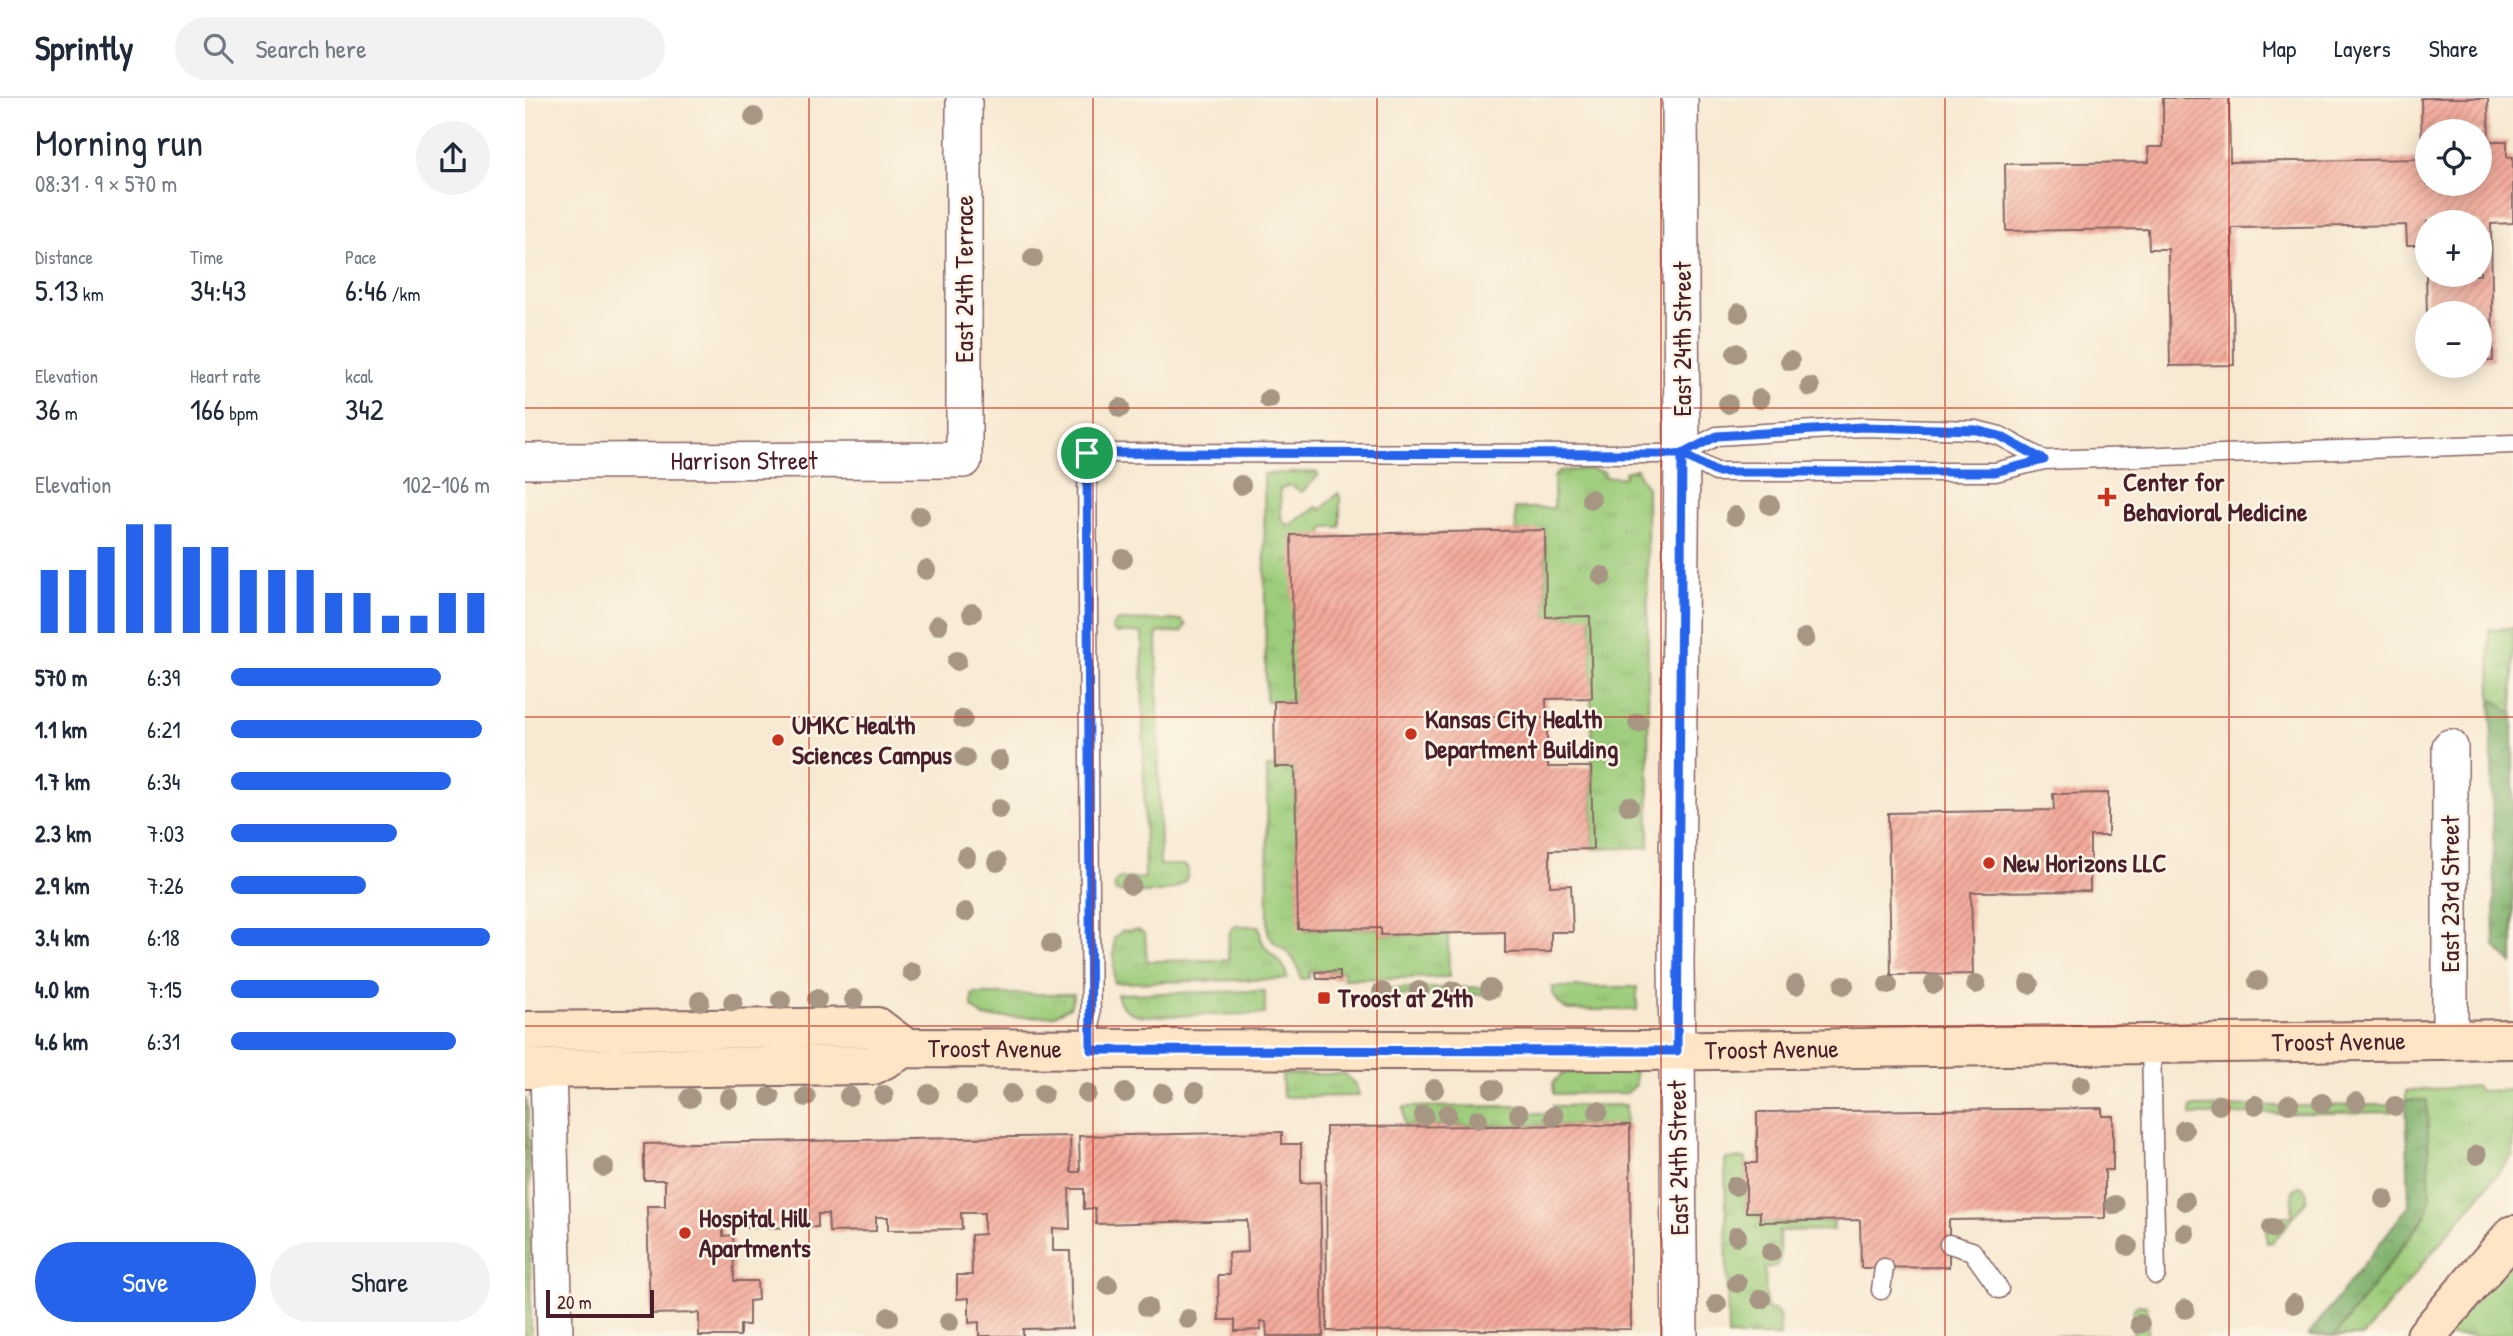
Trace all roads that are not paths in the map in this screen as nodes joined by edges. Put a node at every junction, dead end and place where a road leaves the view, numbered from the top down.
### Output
1 (964, 98) edge
2 (1680, 98) edge
3 (2513, 444) edge
4 (1682, 454) junction
5 (964, 460) joint
6 (2044, 460) junction
7 (525, 461) edge
8 (2450, 747) dead end
9 (525, 1031) edge
10 (2513, 1039) edge
11 (2451, 1042) junction
12 (2151, 1045) junction
13 (905, 1048) junction
14 (1091, 1050) junction
15 (1677, 1051) junction
16 (536, 1069) edge
17 (2513, 1235) edge
18 (1949, 1244) dead end
19 (1884, 1268) dead end
20 (2156, 1275) dead end
21 (1999, 1289) dead end
22 (1881, 1290) dead end
23 (555, 1336) edge
24 (1680, 1336) edge
25 (2426, 1336) edge

1 - 5 street, East 24th Terrace
2 - 4 street, East 24th Street
3 - 6 lane
4 - 6 lane
4 - 6 lane
4 - 14 lane
4 - 15 street, East 24th Street
5 - 7 street, Harrison Street
8 - 11 street, East 23rd Street
9 - 13 main road, Troost Avenue
10 - 11 main road, Troost Avenue
11 - 12 main road, Troost Avenue
12 - 15 main road, Troost Avenue
12 - 20 lane
13 - 14 main road, Troost Avenue
13 - 16 main road, Troost Avenue
14 - 15 main road, Troost Avenue
15 - 24 street, East 24th Street
16 - 23 street
17 - 25 main road
18 - 21 lane
19 - 22 lane

